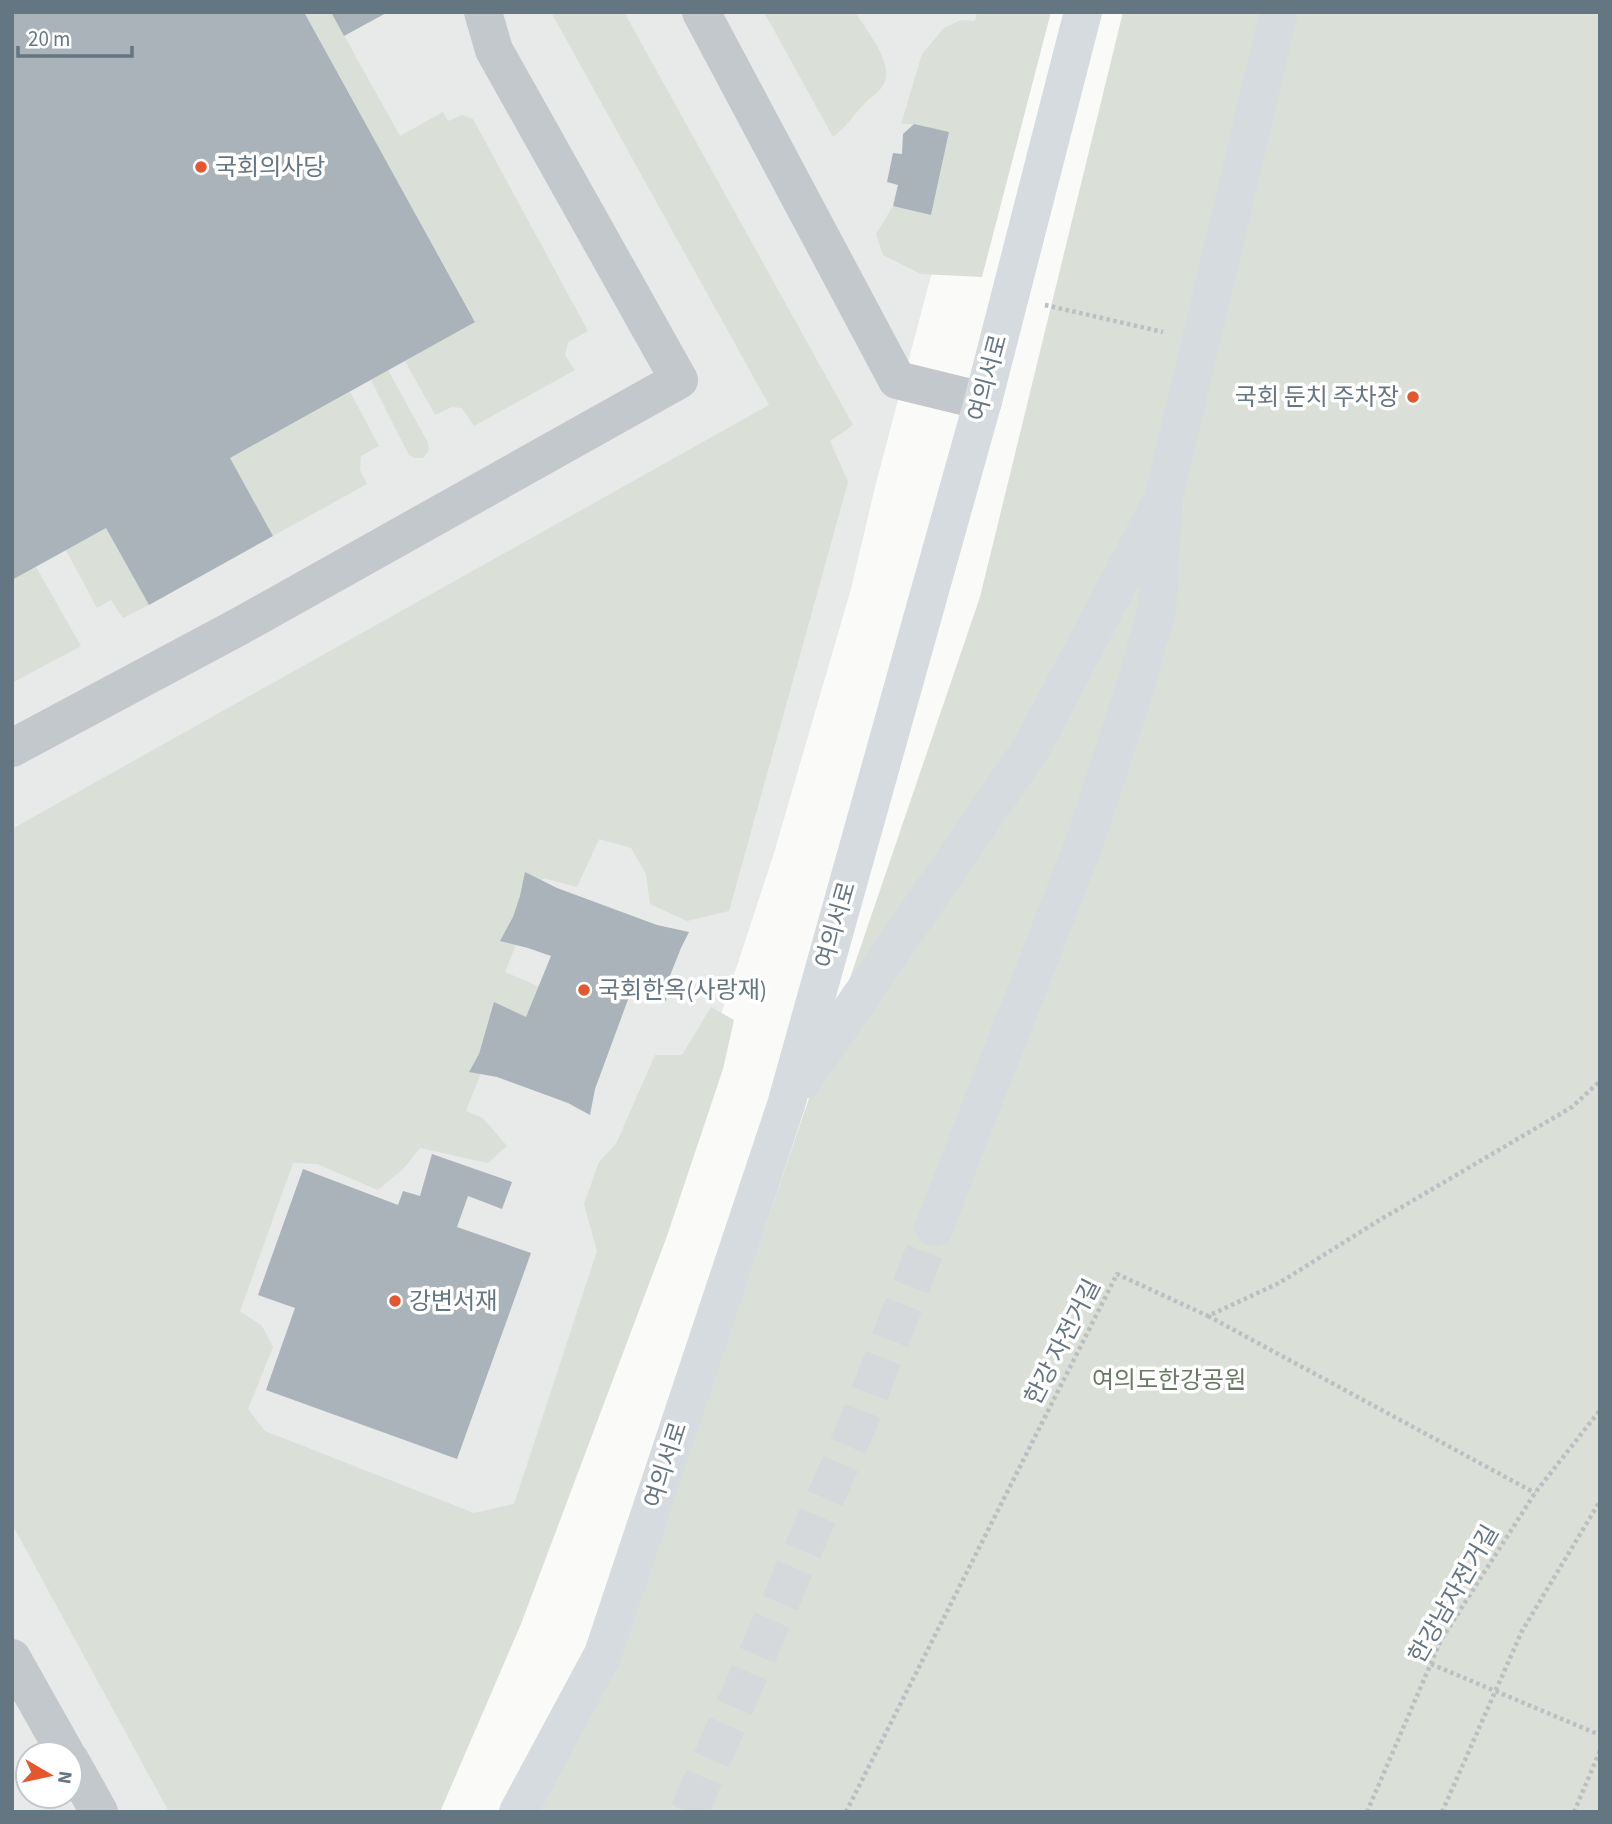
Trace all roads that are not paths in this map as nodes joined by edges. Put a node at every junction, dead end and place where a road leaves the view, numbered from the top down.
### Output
1 (483, 12) edge
2 (701, 12) edge
3 (1083, 12) edge
4 (1279, 12) edge
5 (983, 401) junction
6 (1164, 496) junction
7 (12, 748) edge
8 (786, 1105) junction
9 (934, 1227) tunnel mouth
10 (12, 1658) edge
11 (58, 1740) edge
12 (84, 1785) edge
13 (99, 1812) edge
14 (518, 1812) edge

1 - 7 lane
2 - 5 lane
3 - 5 main road, 여의서로
4 - 6 main road
5 - 8 main road, 여의서로
6 - 8 main road
6 - 9 main road
8 - 14 main road, 여의서로
10 - 11 lane
12 - 13 lane

